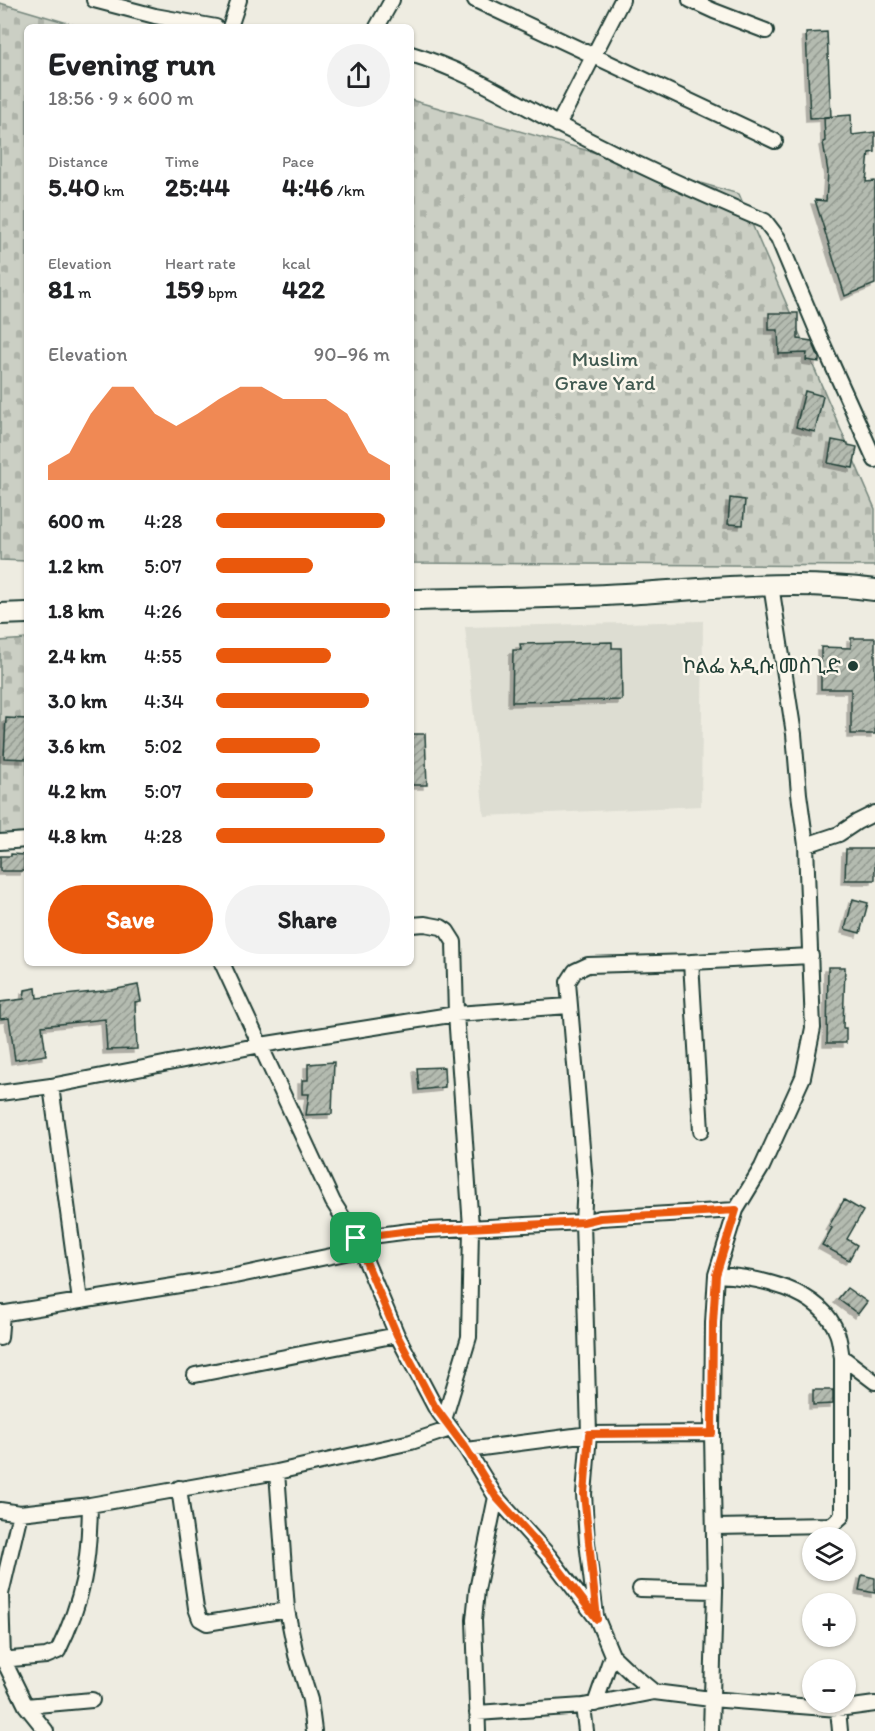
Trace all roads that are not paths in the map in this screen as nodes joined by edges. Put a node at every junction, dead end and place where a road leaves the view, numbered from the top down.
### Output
1 (94, 0) edge
2 (239, 0) edge
3 (392, 0) edge
4 (475, 0) edge
5 (622, 0) edge
6 (690, 0) edge
7 (199, 24) edge
8 (231, 24) edge
9 (379, 24) edge
10 (766, 31) dead end
11 (414, 55) edge
12 (592, 56) junction
13 (558, 124) junction
14 (775, 141) dead end
15 (875, 460) edge
16 (771, 585) junction
17 (875, 590) edge
18 (414, 600) edge
19 (24, 613) edge
20 (0, 614) edge
21 (875, 813) edge
22 (24, 840) edge
23 (0, 842) edge
24 (806, 845) junction
25 (414, 925) edge
26 (811, 956) junction
27 (691, 962) junction
28 (223, 966) edge
29 (569, 1006) junction
30 (456, 1014) junction
31 (261, 1045) junction
32 (51, 1086) junction
33 (0, 1093) edge
34 (701, 1131) dead end
35 (736, 1210) junction
36 (583, 1222) junction
37 (471, 1227) junction
38 (358, 1244) junction
39 (716, 1275) junction
40 (80, 1301) junction
41 (1, 1314) edge
42 (397, 1335) junction
43 (0, 1338) edge
44 (842, 1357) junction
45 (195, 1375) dead end
46 (875, 1382) edge
47 (447, 1424) junction
48 (712, 1433) junction
49 (589, 1434) junction
50 (467, 1450) junction
51 (277, 1472) junction
52 (179, 1488) junction
53 (496, 1497) junction
54 (90, 1505) junction
55 (0, 1510) edge
56 (20, 1513) junction
57 (715, 1527) junction
58 (640, 1589) dead end
59 (716, 1591) junction
60 (0, 1594) edge
61 (287, 1610) junction
62 (597, 1619) junction
63 (612, 1655) junction
64 (1, 1659) edge
65 (654, 1692) junction
66 (711, 1699) junction
67 (92, 1700) dead end
68 (875, 1704) edge
69 (589, 1705) junction
70 (26, 1706) junction
71 (802, 1706) edge
72 (856, 1707) edge
73 (477, 1713) junction
74 (838, 1713) edge
75 (46, 1731) edge
76 (314, 1731) edge
77 (478, 1731) edge
78 (586, 1731) edge
79 (711, 1731) edge
80 (840, 1731) edge

1 - 7 street
2 - 8 street
3 - 9 street
4 - 12 street
5 - 12 street
6 - 10 street
11 - 13 street
12 - 13 street
12 - 14 street
13 - 15 street
16 - 17 street
16 - 18 street
16 - 24 street
19 - 20 street
21 - 24 street
22 - 23 street
24 - 26 street
25 - 30 street
26 - 27 street
26 - 35 street
27 - 29 street
27 - 34 street
28 - 31 street
29 - 30 street
29 - 36 street
30 - 31 street
30 - 37 street
31 - 32 street
31 - 38 street
32 - 33 street
32 - 40 street
35 - 36 street
35 - 39 street
36 - 37 street
36 - 49 street
37 - 38 street
37 - 47 street
38 - 40 street
38 - 42 street
39 - 44 street
39 - 48 street
40 - 41 street
41 - 43 street
42 - 45 street
42 - 47 street
44 - 46 street
44 - 57 street
47 - 50 street
47 - 51 street
48 - 49 street
48 - 57 street
49 - 50 street
49 - 62 street
50 - 53 street
51 - 52 street
51 - 61 street
52 - 54 street
52 - 61 street
53 - 62 street
53 - 73 street
54 - 56 street
54 - 64 street
55 - 56 street
56 - 60 street
57 - 59 street
58 - 59 street
59 - 66 street
60 - 64 street
61 - 76 street
62 - 63 street
63 - 65 street
63 - 69 street
64 - 70 street
65 - 66 street
65 - 69 street
66 - 71 street
66 - 79 street
67 - 70 street
68 - 72 street
69 - 73 street
69 - 78 street
70 - 75 street
73 - 77 street
74 - 80 street

